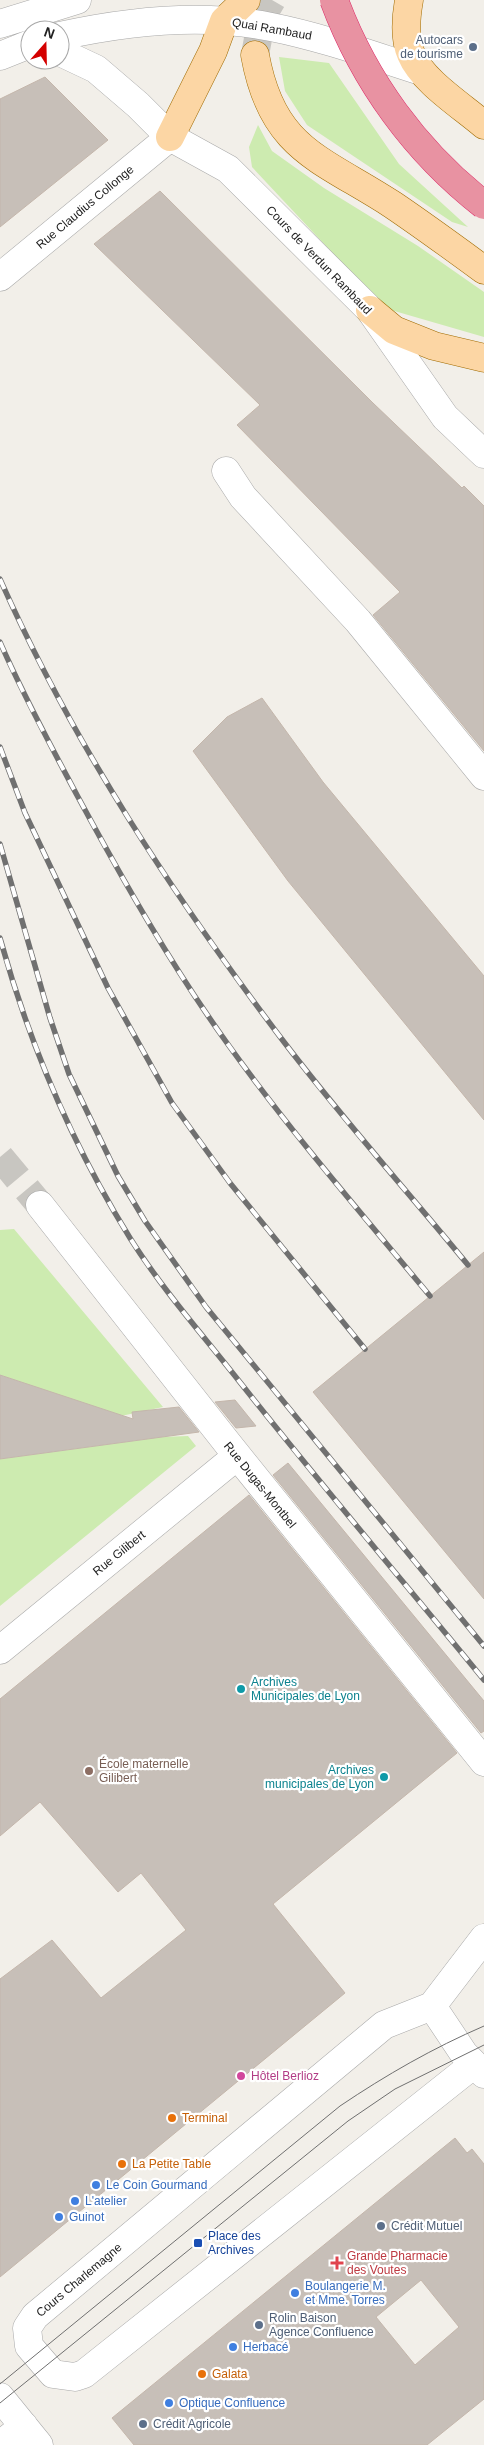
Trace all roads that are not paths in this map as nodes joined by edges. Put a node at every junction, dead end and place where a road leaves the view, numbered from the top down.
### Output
1 (77, 0) edge
2 (246, 0) edge
3 (334, 0) edge
4 (409, 0) edge
5 (224, 21) junction
6 (0, 24) edge
7 (70, 34) edge
8 (20, 48) edge
9 (255, 55) tunnel mouth
10 (0, 56) edge
11 (70, 57) edge
12 (421, 71) junction
13 (484, 125) edge
14 (170, 137) junction
15 (484, 205) edge
16 (484, 270) edge
17 (0, 277) edge
18 (370, 310) junction
19 (484, 358) edge
20 (484, 454) edge
21 (226, 471) dead end
22 (484, 776) edge
23 (40, 1205) tunnel mouth
24 (237, 1456) junction
25 (0, 1650) edge
26 (484, 1762) edge
27 (484, 1938) edge
28 (432, 2006) junction
29 (478, 2070) edge
30 (0, 2397) edge
31 (31, 2436) edge
32 (0, 2445) edge

1 - 6 street
2 - 5 main road
3 - 15 highway, bridge
4 - 12 main road
5 - 7 street, Quai Rambaud
5 - 12 street, Quai Rambaud
5 - 14 main road
8 - 10 street
9 - 16 main road
11 - 14 street, Cours de Verdun Rambaud
12 - 13 main road
14 - 17 street, Rue Claudius Collonge
14 - 18 street, Cours de Verdun Rambaud
18 - 19 main road
18 - 20 street, Cours de Verdun Rambaud
21 - 22 street
23 - 24 street, Rue Dugas-Montbel
24 - 25 street, Rue Gilibert
24 - 26 street, Rue Dugas-Montbel
27 - 28 street
28 - 29 street
28 - 29 street, Cours Charlemagne
30 - 31 street
31 - 32 street

